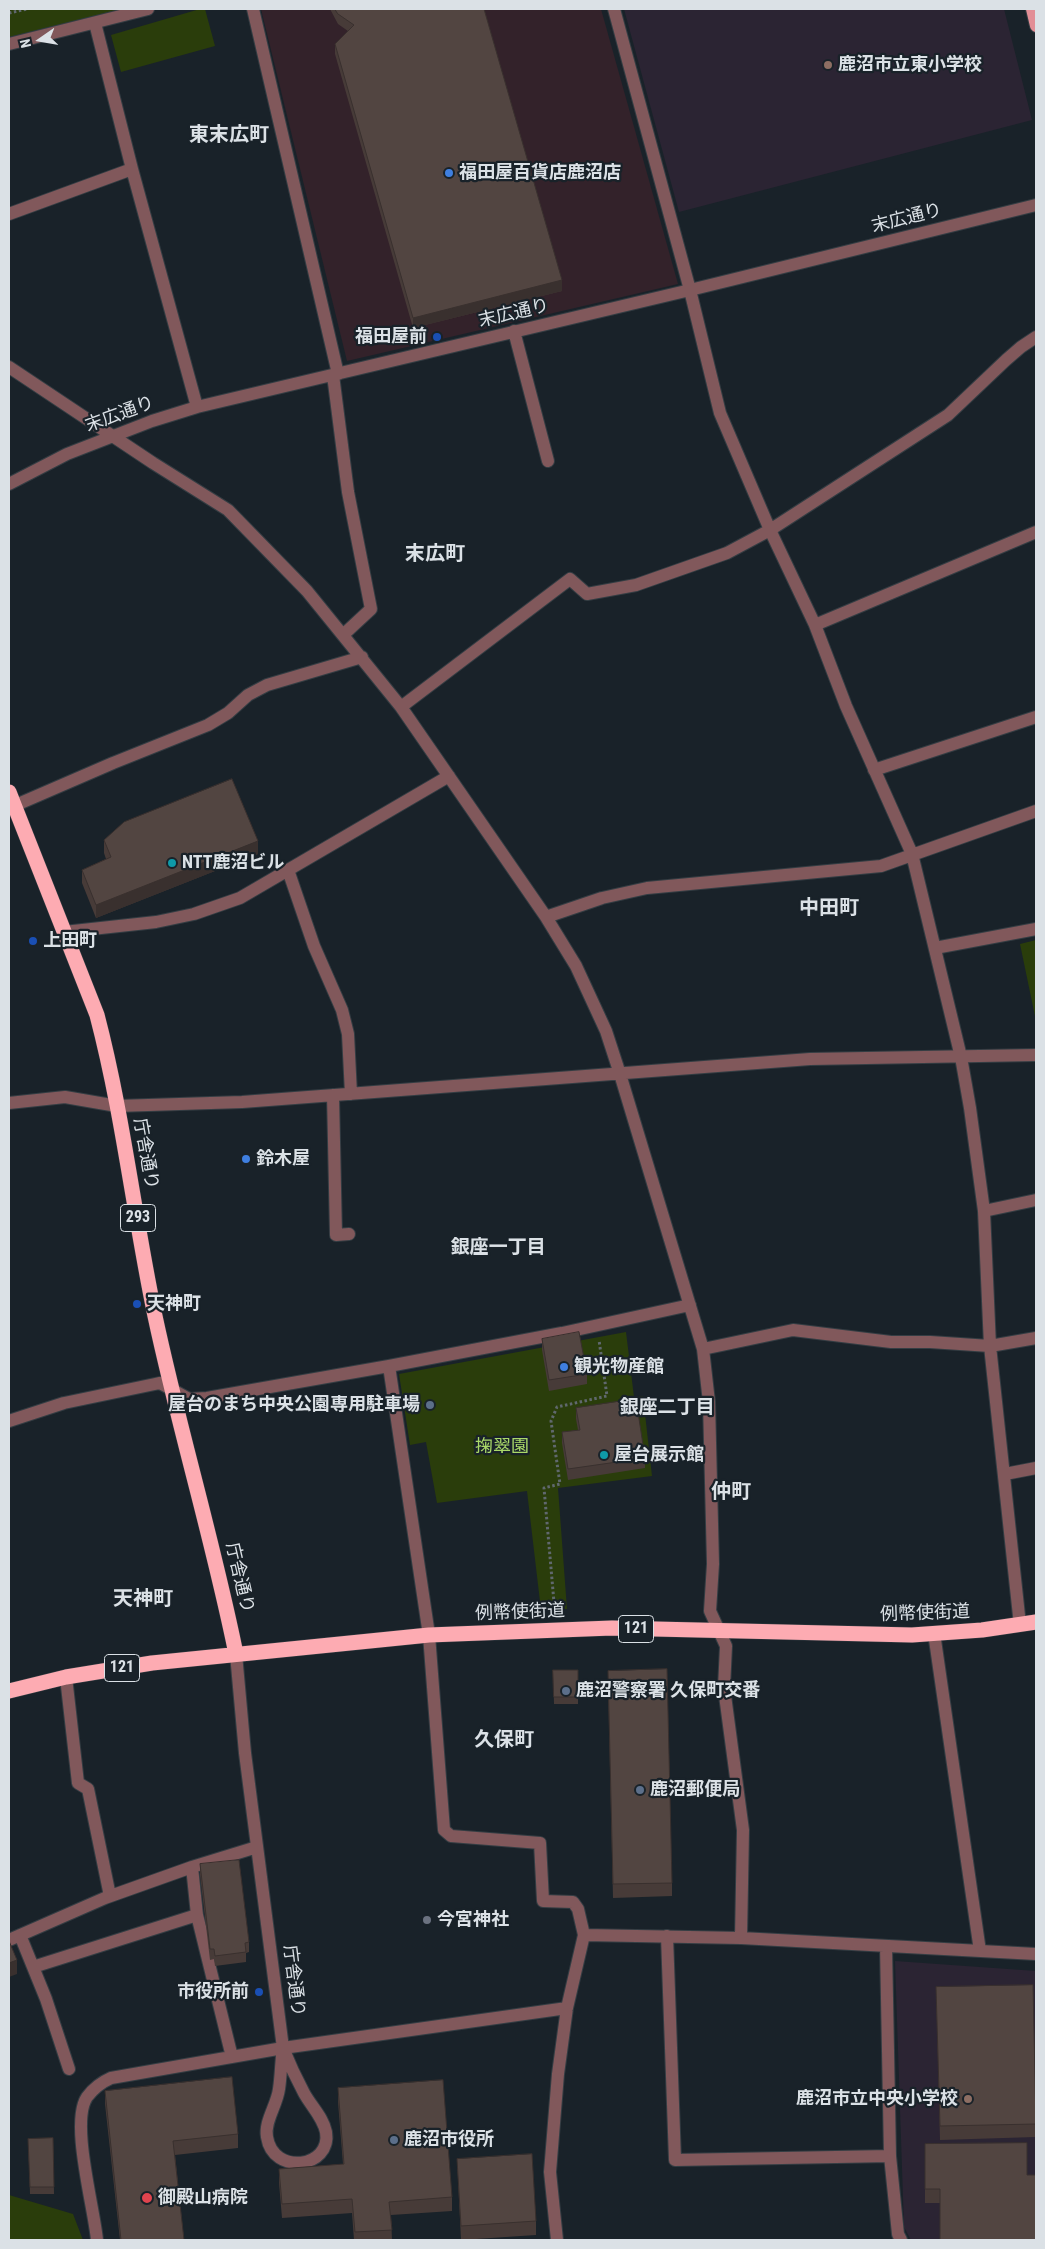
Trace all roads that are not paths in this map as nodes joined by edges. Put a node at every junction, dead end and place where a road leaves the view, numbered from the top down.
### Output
1 (148, 9) edge
2 (253, 9) edge
3 (614, 9) edge
4 (1032, 9) edge
5 (95, 23) junction
6 (1036, 26) edge
7 (9, 44) edge
8 (132, 169) junction
9 (1036, 205) edge
10 (9, 214) edge
11 (690, 290) junction
12 (514, 331) junction
13 (1036, 337) edge
14 (9, 366) edge
15 (336, 375) junction
16 (197, 407) junction
17 (112, 436) junction
18 (548, 460) dead end
19 (9, 484) edge
20 (770, 530) junction
21 (1036, 532) edge
22 (815, 625) junction
23 (343, 635) junction
24 (362, 657) junction
25 (401, 707) junction
26 (1036, 717) edge
27 (874, 770) junction
28 (448, 776) junction
29 (11, 802) edge
30 (1036, 810) edge
31 (912, 854) junction
32 (288, 870) junction
33 (546, 917) junction
34 (1036, 929) edge
35 (64, 932) junction
36 (935, 948) junction
37 (1036, 1055) edge
38 (961, 1057) junction
39 (620, 1074) junction
40 (351, 1094) junction
41 (333, 1095) junction
42 (9, 1103) edge
43 (117, 1106) junction
44 (1036, 1200) edge
45 (984, 1212) junction
46 (349, 1234) dead end
47 (690, 1304) junction
48 (1036, 1338) edge
49 (990, 1346) junction
50 (703, 1349) junction
51 (389, 1366) junction
52 (174, 1391) junction
53 (9, 1421) edge
54 (1036, 1468) edge
55 (1005, 1474) junction
56 (1036, 1622) edge
57 (1020, 1625) junction
58 (718, 1630) junction
59 (934, 1633) junction
60 (429, 1636) junction
61 (236, 1654) junction
62 (66, 1677) junction
63 (9, 1691) edge
64 (257, 1847) junction
65 (192, 1867) junction
66 (110, 1896) junction
67 (197, 1915) junction
68 (584, 1935) junction
69 (667, 1936) junction
70 (14, 1938) edge
71 (741, 1938) junction
72 (886, 1946) junction
73 (980, 1951) junction
74 (1036, 1954) edge
75 (33, 1967) junction
76 (567, 2008) junction
77 (283, 2048) junction
78 (232, 2056) junction
79 (70, 2069) dead end
80 (890, 2156) junction
81 (97, 2240) edge
82 (557, 2240) edge
83 (901, 2240) edge

1 - 5 street
2 - 15 street
3 - 11 street
4 - 6 main road
5 - 7 street
5 - 8 street
8 - 10 street
8 - 16 street
9 - 11 street, 末広通り
11 - 12 street, 末広通り
11 - 20 street
12 - 15 street, 末広通り
12 - 18 street
13 - 20 street
14 - 17 street
15 - 16 street, 末広通り
15 - 23 street
16 - 17 street, 末広通り
17 - 19 street, 末広通り
17 - 23 street
20 - 22 street
20 - 25 street
21 - 22 street
22 - 27 street
23 - 24 street
24 - 25 street
24 - 29 street
25 - 28 street
26 - 27 street
27 - 31 street
28 - 32 street
28 - 33 street
29 - 35 highway, 庁舎通り / 293
30 - 31 street
31 - 33 street
31 - 36 street
32 - 35 street
32 - 40 street
33 - 39 street
34 - 36 street
35 - 43 highway, 庁舎通り / 293
36 - 38 street
37 - 38 street
38 - 39 street
38 - 45 street
39 - 40 street
39 - 47 street
40 - 41 street
41 - 43 street
41 - 46 street
42 - 43 street
43 - 52 highway, 庁舎通り / 293
44 - 45 street
45 - 49 street
47 - 50 street
47 - 51 street
48 - 49 street
49 - 50 street
49 - 55 street
50 - 58 street
51 - 52 street
51 - 60 street
52 - 53 street
52 - 61 highway, 庁舎通り / 293
54 - 55 street
55 - 57 street
56 - 57 highway, 例幣使街道 / 121
57 - 59 highway, 例幣使街道 / 121
58 - 59 highway, 例幣使街道 / 121
58 - 60 highway, 例幣使街道 / 121
58 - 71 street
59 - 73 street
60 - 61 highway, 例幣使街道 / 121
60 - 68 street
61 - 62 highway, 例幣使街道 / 121
61 - 64 street, 庁舎通り
62 - 63 highway, 例幣使街道 / 121
62 - 66 street
64 - 65 street
64 - 77 street, 庁舎通り
65 - 66 street
65 - 67 street
66 - 70 street
67 - 75 street
67 - 78 street
68 - 69 street
68 - 76 street
69 - 71 street
69 - 80 street
70 - 75 street
71 - 72 street
72 - 73 street
72 - 80 street
73 - 74 street
75 - 79 street
76 - 77 street
76 - 82 street
77 - 77 street
77 - 78 street
78 - 81 street
80 - 83 street

